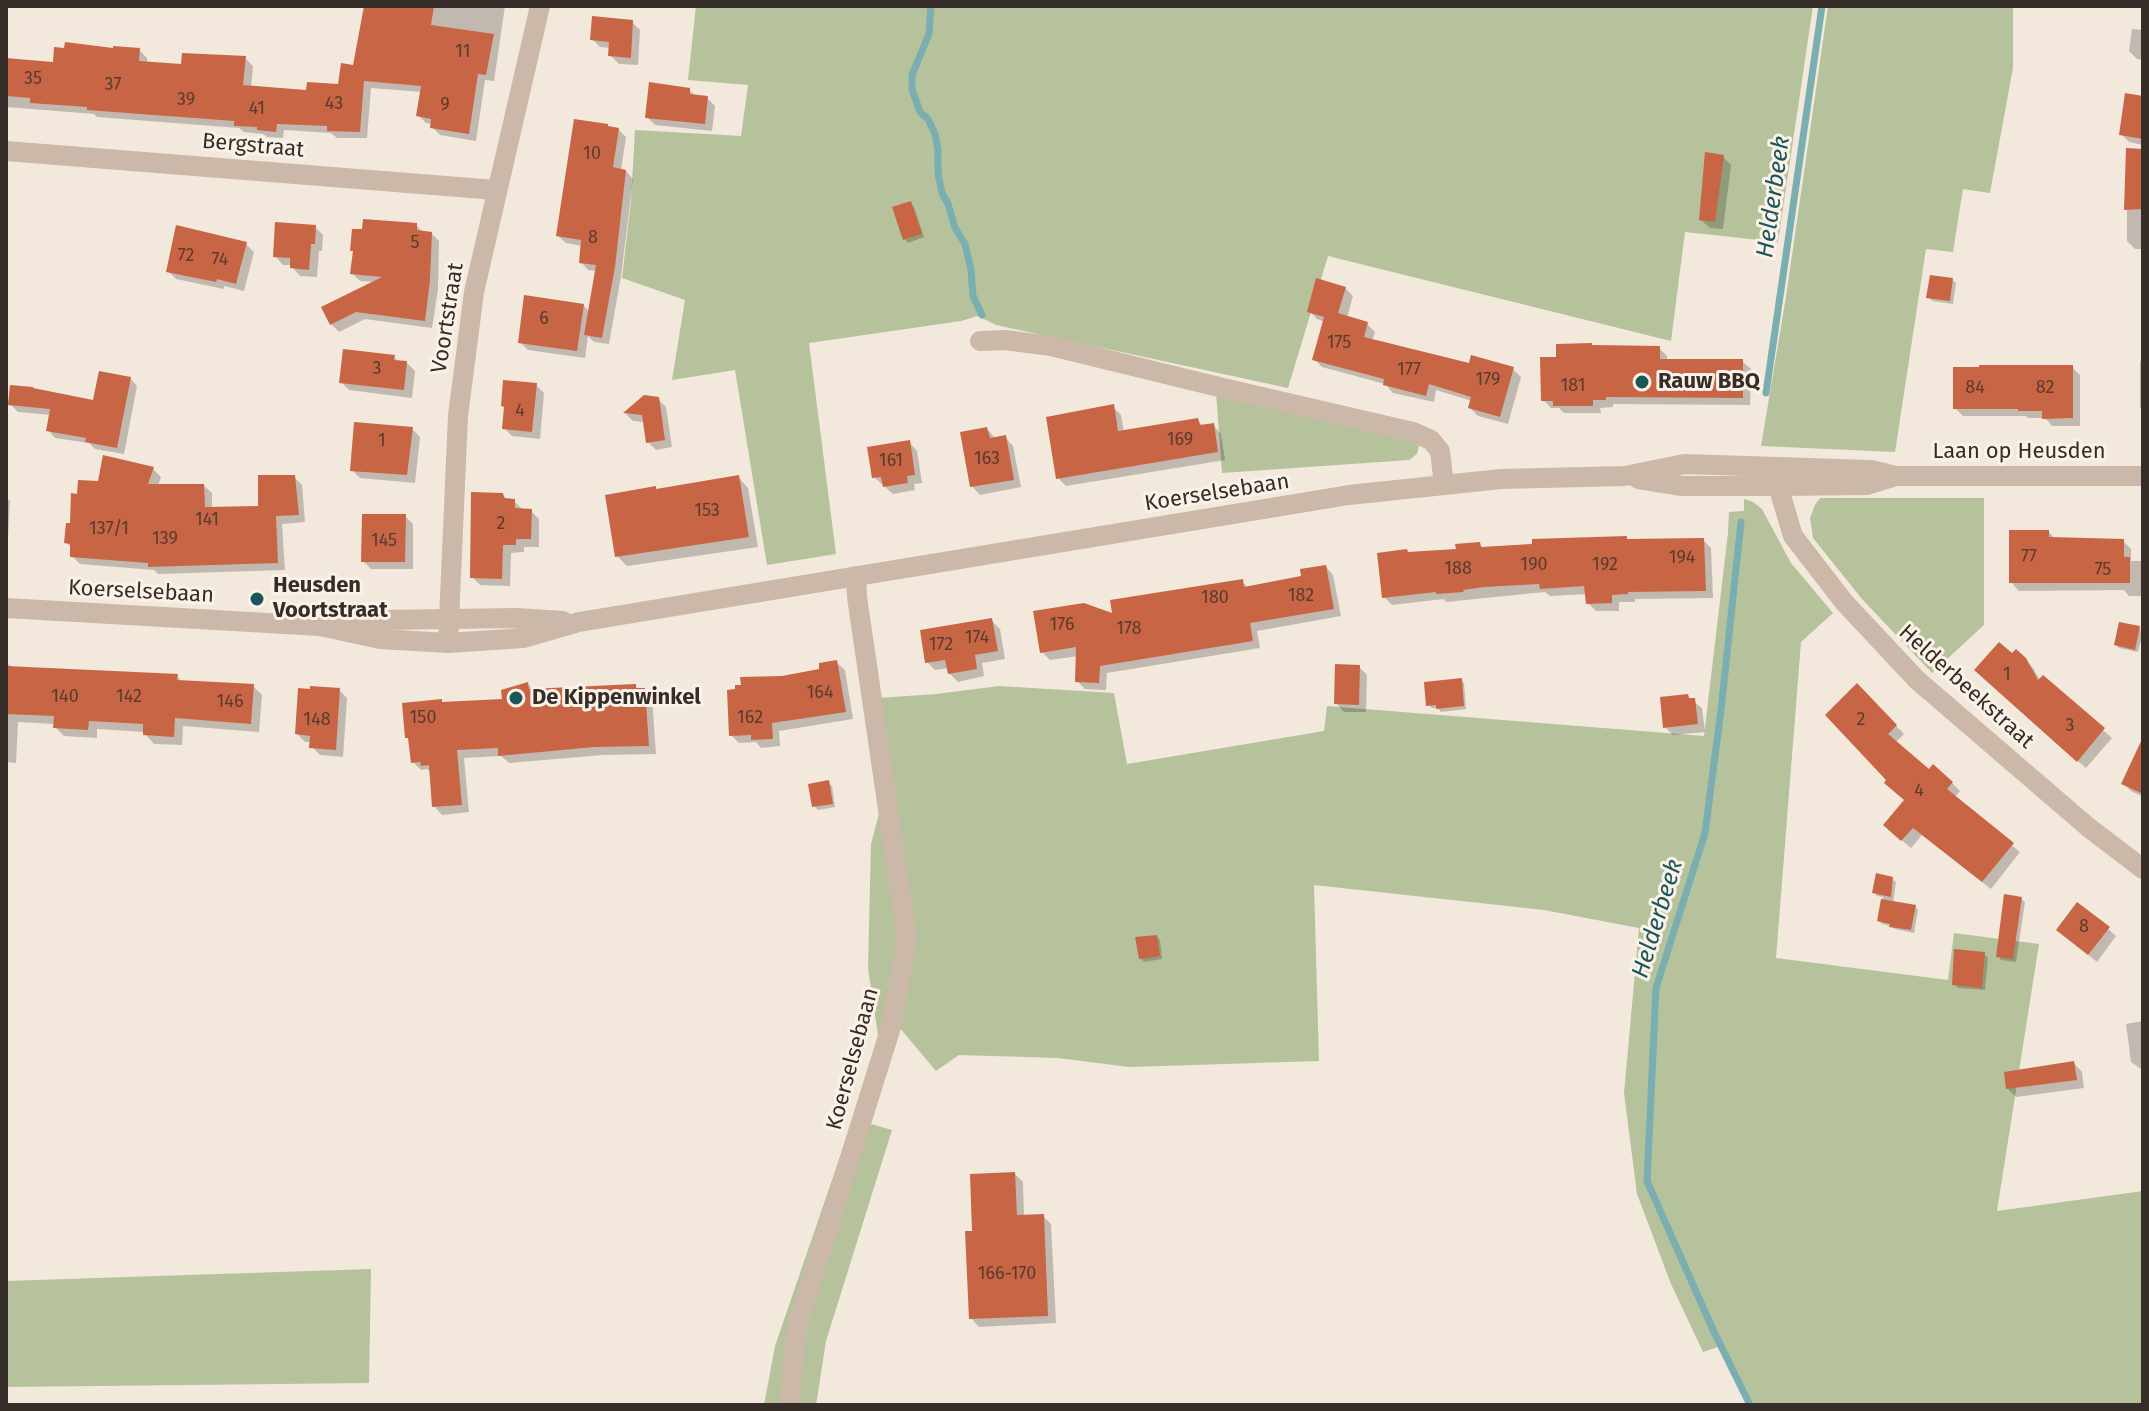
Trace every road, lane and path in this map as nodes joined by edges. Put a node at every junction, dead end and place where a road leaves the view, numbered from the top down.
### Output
1 (540, 6) edge
2 (6, 151) edge
3 (496, 190) junction
4 (980, 341) dead end
5 (2143, 476) edge
6 (1778, 477) junction
7 (1444, 485) junction
8 (856, 576) junction
9 (6, 608) edge
10 (448, 619) junction
11 (579, 622) junction
12 (320, 626) junction
13 (448, 643) junction
14 (2143, 869) edge
15 (789, 1405) edge

1 - 3 street, Voortstraat
2 - 3 street, Bergstraat
3 - 10 street, Voortstraat
4 - 7 street
5 - 6 street, Laan op Heusden
6 - 7 street, Koerselsebaan
6 - 14 street, Helderbeekstraat
7 - 8 street, Koerselsebaan
8 - 11 street, Koerselsebaan
8 - 15 street, Koerselsebaan
9 - 12 street, Koerselsebaan
10 - 11 street, Koerselsebaan
10 - 12 street, Koerselsebaan
10 - 13 street, Voortstraat
11 - 13 street, Koerselsebaan
12 - 13 street, Koerselsebaan

